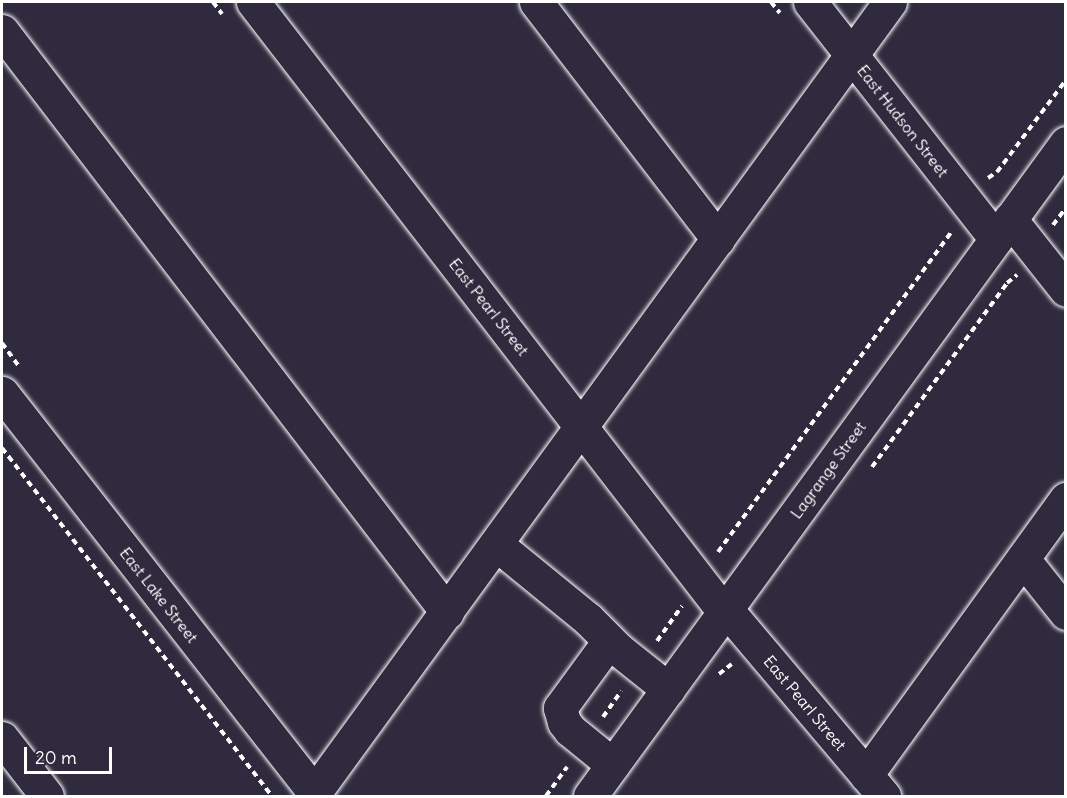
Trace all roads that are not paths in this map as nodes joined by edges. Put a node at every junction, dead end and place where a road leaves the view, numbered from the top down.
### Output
1 (254, 2) edge
2 (536, 2) edge
3 (810, 2) edge
4 (890, 2) edge
5 (2, 31) edge
6 (851, 55) junction
7 (1065, 143) edge
8 (1003, 229) junction
9 (718, 239) junction
10 (1065, 290) edge
11 (2, 393) edge
12 (581, 425) junction
13 (1065, 499) edge
14 (496, 544) junction
15 (1023, 559) junction
16 (725, 610) junction
17 (447, 612) junction
18 (1065, 613) edge
19 (609, 641) junction
20 (668, 689) junction
21 (2, 738) edge
22 (613, 765) junction
23 (871, 787) edge
24 (315, 795) edge
25 (47, 796) edge
26 (590, 796) edge

1 - 12 street, East Pearl Street
2 - 9 street
3 - 6 street, East Hudson Street
4 - 6 street
5 - 17 street
6 - 8 street, East Hudson Street
6 - 9 street
7 - 8 street, Lagrange Street
8 - 10 street, East Hudson Street
8 - 16 street, Lagrange Street
9 - 12 street
11 - 24 street, East Lake Street
12 - 14 street
12 - 16 street, East Pearl Street
13 - 15 street
14 - 17 street
14 - 19 street
15 - 18 street
15 - 23 street
16 - 20 street, Lagrange Street
16 - 23 street, East Pearl Street
17 - 24 street
19 - 20 street
19 - 22 street
20 - 22 street, Lagrange Street
21 - 25 street
22 - 26 street, Lagrange Street

